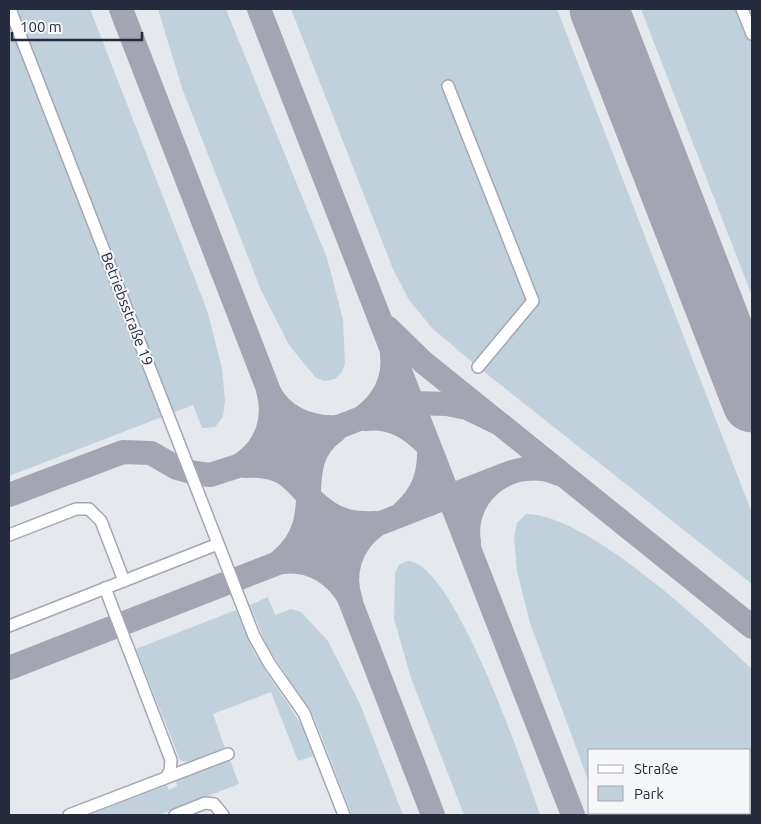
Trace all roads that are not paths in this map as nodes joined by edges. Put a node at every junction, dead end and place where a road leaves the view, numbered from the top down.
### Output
1 (10, 9) edge
2 (742, 9) edge
3 (752, 34) edge
4 (448, 86) dead end
5 (478, 367) dead end
6 (9, 535) edge
7 (218, 544) junction
8 (124, 581) junction
9 (106, 588) junction
10 (9, 626) edge
11 (228, 754) dead end
12 (166, 777) junction
13 (69, 815) edge
14 (174, 815) edge
15 (223, 815) edge
16 (344, 815) edge

1 - 7 lane, Betriebsstraße 19
2 - 3 lane
4 - 5 lane
6 - 8 lane
7 - 8 lane
7 - 16 lane, Betriebsstraße 19
8 - 9 lane
9 - 10 lane
9 - 12 lane
11 - 12 lane
12 - 13 lane
14 - 15 lane

